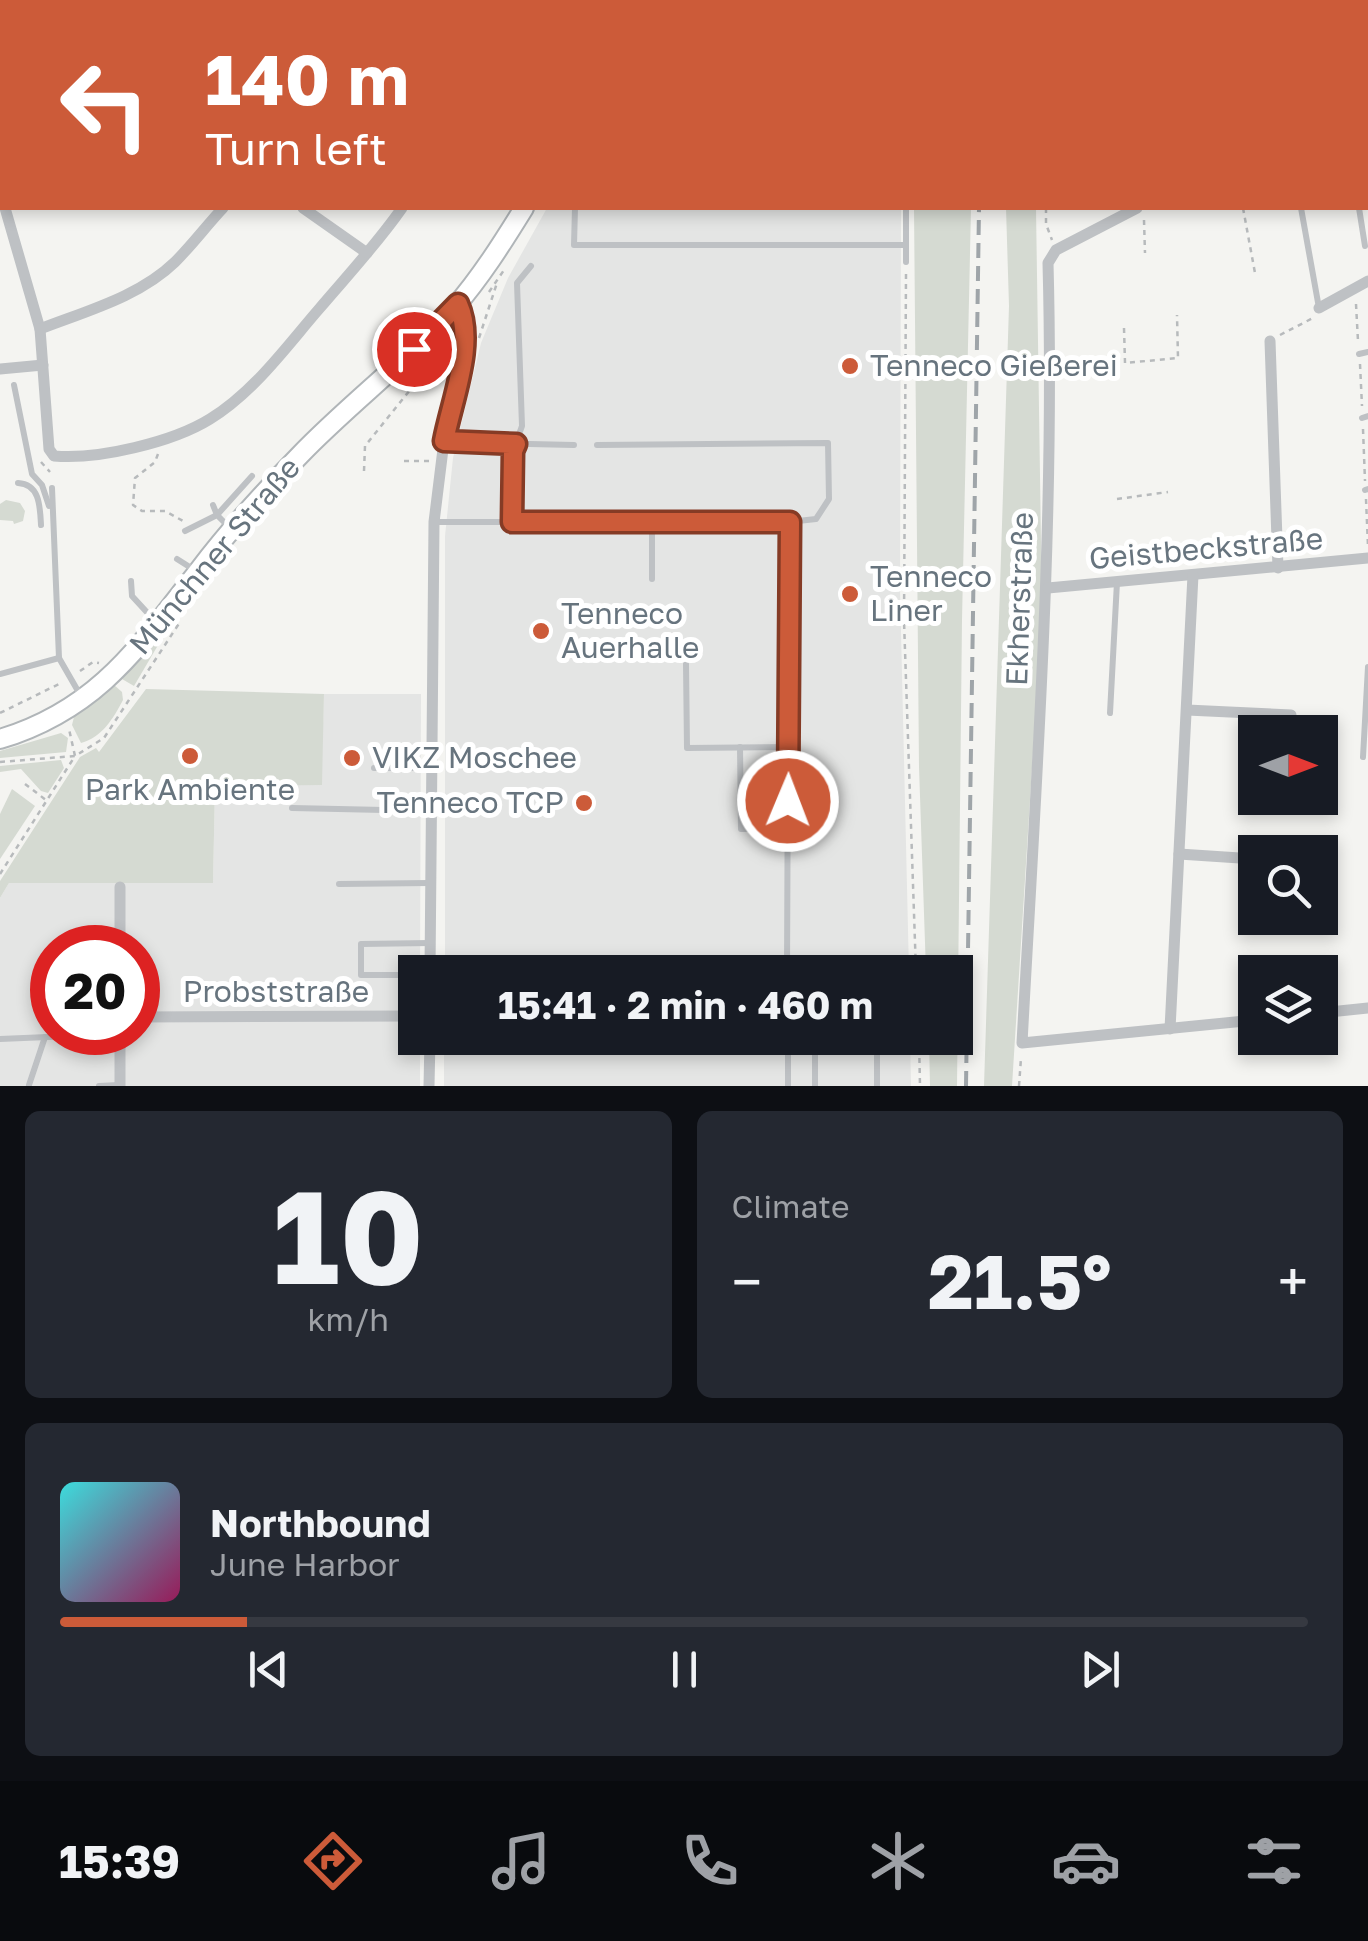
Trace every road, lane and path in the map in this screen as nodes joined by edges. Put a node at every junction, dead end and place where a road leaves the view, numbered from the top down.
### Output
1 (7, 210) edge
2 (221, 210) edge
3 (306, 210) edge
4 (400, 210) edge
5 (523, 210) edge
6 (575, 210) edge
7 (906, 210) edge
8 (1046, 210) edge
9 (1136, 210) edge
10 (1140, 210) edge
11 (1243, 210) edge
12 (1300, 210) edge
13 (1358, 210) edge
14 (14, 236) junction
15 (0, 240) edge
16 (906, 245) junction
17 (1365, 246) dead end
18 (1056, 250) junction
19 (367, 253) junction
20 (1145, 253) dead end
21 (906, 262) joint
22 (531, 266) dead end
23 (504, 270) dead end
24 (1255, 273) dead end
25 (1368, 281) edge
26 (497, 282) junction
27 (486, 296) dead end
28 (458, 304) junction
29 (1319, 308) junction
30 (1177, 314) dead end
31 (440, 324) junction
32 (1124, 328) dead end
33 (40, 329) junction
34 (1270, 341) joint
35 (476, 348) dead end
36 (44, 365) junction
37 (0, 369) edge
38 (458, 371) junction
39 (14, 385) dead end
40 (410, 390) dead end
41 (157, 440) junction
42 (444, 441) junction
43 (516, 444) junction
44 (598, 444) dead end
45 (574, 445) dead end
46 (404, 461) dead end
47 (440, 461) junction
48 (364, 470) dead end
49 (252, 476) dead end
50 (18, 483) dead end
51 (52, 488) dead end
52 (1168, 492) dead end
53 (1118, 500) dead end
54 (212, 505) dead end
55 (217, 515) junction
56 (53, 522) junction
57 (434, 522) junction
58 (512, 522) junction
59 (790, 522) junction
60 (42, 524) dead end
61 (652, 524) junction
62 (189, 529) joint
63 (231, 529) junction
64 (1368, 558) edge
65 (177, 560) dead end
66 (1278, 568) junction
67 (197, 572) junction
68 (1193, 576) junction
69 (652, 579) dead end
70 (131, 580) dead end
71 (1118, 582) junction
72 (1048, 588) junction
73 (181, 620) dead end
74 (159, 624) junction
75 (59, 658) junction
76 (686, 664) dead end
77 (1368, 667) edge
78 (0, 674) edge
79 (70, 678) junction
80 (83, 699) junction
81 (1187, 710) junction
82 (64, 711) junction
83 (0, 712) edge
84 (1110, 713) dead end
85 (1290, 715) dead end
86 (0, 739) edge
87 (740, 747) junction
88 (788, 747) junction
89 (75, 756) junction
90 (1363, 757) dead end
91 (0, 762) edge
92 (374, 768) dead end
93 (432, 768) junction
94 (24, 784) dead end
95 (47, 801) junction
96 (292, 808) dead end
97 (432, 811) junction
98 (787, 828) junction
99 (1179, 854) junction
100 (1238, 858) edge
101 (0, 874) edge
102 (430, 883) junction
103 (340, 884) dead end
104 (120, 887) dead end
105 (120, 925) edge
106 (430, 943) junction
107 (430, 955) edge
108 (787, 955) edge
109 (915, 955) edge
110 (398, 975) edge
111 (1368, 1008) edge
112 (1338, 1011) edge
113 (398, 1016) edge
114 (160, 1017) edge
115 (1238, 1022) edge
116 (1170, 1029) junction
117 (30, 1038) edge
118 (0, 1039) edge
119 (1022, 1043) junction
120 (38, 1055) edge
121 (120, 1055) edge
122 (430, 1055) edge
123 (788, 1055) edge
124 (815, 1055) edge
125 (877, 1055) edge
126 (919, 1055) edge
127 (29, 1085) edge
128 (99, 1086) edge
129 (120, 1086) edge
130 (429, 1086) edge
131 (788, 1086) edge
132 (815, 1086) edge
133 (878, 1086) edge
134 (920, 1086) edge
135 (1018, 1086) edge

1 - 14 street
2 - 33 street
3 - 19 street
4 - 19 street
5 - 28 main road, Münchner Straße
6 - 16 lane
7 - 16 lane
8 - 18 path
9 - 18 street
10 - 20 path
11 - 24 path
12 - 29 lane
13 - 17 lane
14 - 15 street
14 - 33 street
16 - 21 lane
18 - 72 street, Ekherstraße
19 - 41 street
21 - 109 path
22 - 43 lane
23 - 26 path
25 - 29 street
26 - 27 path
26 - 35 path
28 - 31 main road, Münchner Straße
28 - 38 street
29 - 34 path
30 - 32 path
31 - 38 street
31 - 63 main road, Münchner Straße
33 - 36 street
34 - 66 street
36 - 37 street
36 - 41 street
38 - 42 street
39 - 56 lane
40 - 48 path
41 - 62 path
42 - 43 lane
42 - 47 street
43 - 45 lane
43 - 58 lane
44 - 59 lane
46 - 47 path
47 - 57 street
49 - 55 lane
50 - 60 lane
51 - 56 lane
52 - 53 path
54 - 55 lane
55 - 62 lane
55 - 63 lane
56 - 75 lane
57 - 58 lane
57 - 93 street
58 - 61 lane
59 - 61 lane
59 - 88 lane
61 - 69 lane
63 - 67 main road, Münchner Straße
64 - 66 street, Geistbeckstraße
65 - 67 lane
66 - 68 street, Geistbeckstraße
67 - 74 main road, Münchner Straße
68 - 71 street, Geistbeckstraße
68 - 81 street
70 - 74 lane
71 - 72 street, Geistbeckstraße
71 - 84 lane
72 - 119 street, Ekherstraße
73 - 89 path
74 - 80 main road, Münchner Straße
75 - 78 lane
75 - 79 lane
76 - 87 lane
77 - 90 lane
79 - 80 lane
79 - 83 path
80 - 82 main road, Münchner Straße
81 - 85 street
81 - 99 street
82 - 86 main road, Münchner Straße
82 - 89 path
87 - 88 lane
87 - 98 lane
88 - 98 lane
89 - 91 path
89 - 95 path
92 - 93 lane
93 - 97 street
94 - 95 path
95 - 101 path
96 - 97 lane
97 - 102 street
98 - 108 lane
99 - 100 street
99 - 116 street
102 - 103 lane
102 - 106 street
104 - 105 street
106 - 107 street
106 - 110 lane
111 - 112 street
113 - 114 street, Probststraße
115 - 116 street
116 - 119 street
117 - 118 lane
119 - 135 path
120 - 127 lane
121 - 129 street
122 - 130 street
123 - 131 lane
124 - 132 lane
125 - 133 lane
126 - 134 path
128 - 129 lane

